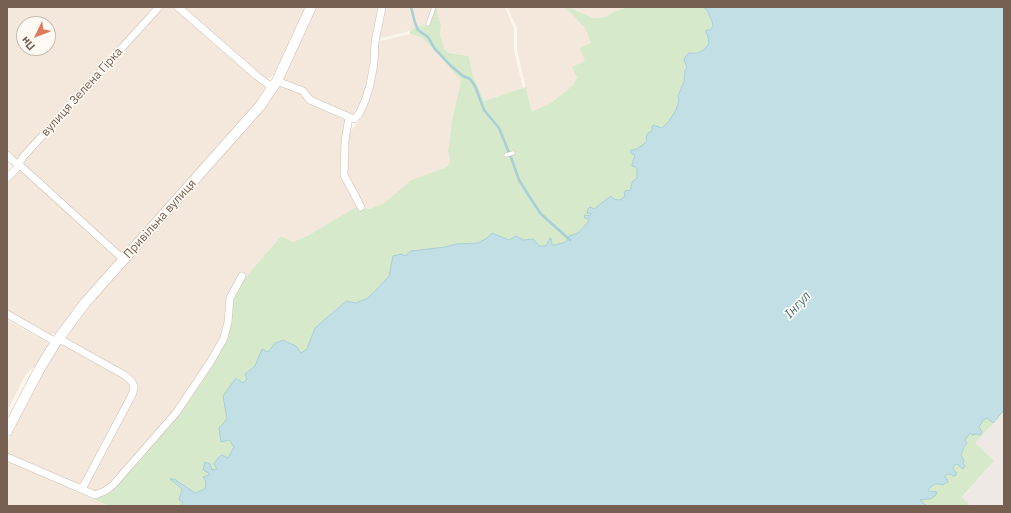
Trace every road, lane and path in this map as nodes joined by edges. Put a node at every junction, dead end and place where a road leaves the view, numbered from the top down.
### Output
1 (159, 7) edge
2 (178, 7) edge
3 (311, 7) edge
4 (382, 7) edge
5 (434, 7) edge
6 (428, 24) dead end
7 (275, 84) junction
8 (349, 117) junction
9 (513, 153) dead end
10 (7, 155) edge
11 (506, 155) dead end
12 (18, 165) junction
13 (7, 178) edge
14 (361, 207) dead end
15 (124, 260) junction
16 (242, 276) dead end
17 (7, 314) edge
18 (57, 340) junction
19 (7, 431) edge
20 (7, 457) edge
21 (82, 489) junction

1 - 12 street, вулиця Зелена Гірка
2 - 7 street
3 - 7 street, Привільна вулиця
4 - 8 street
5 - 6 lane
7 - 8 street
7 - 15 street, Привільна вулиця
8 - 14 street
9 - 11 lane
10 - 12 street
12 - 13 street, вулиця Зелена Гірка
12 - 15 street
15 - 18 street, Привільна вулиця
16 - 21 street
17 - 18 street
18 - 19 street, Привільна вулиця
18 - 21 street
20 - 21 street

